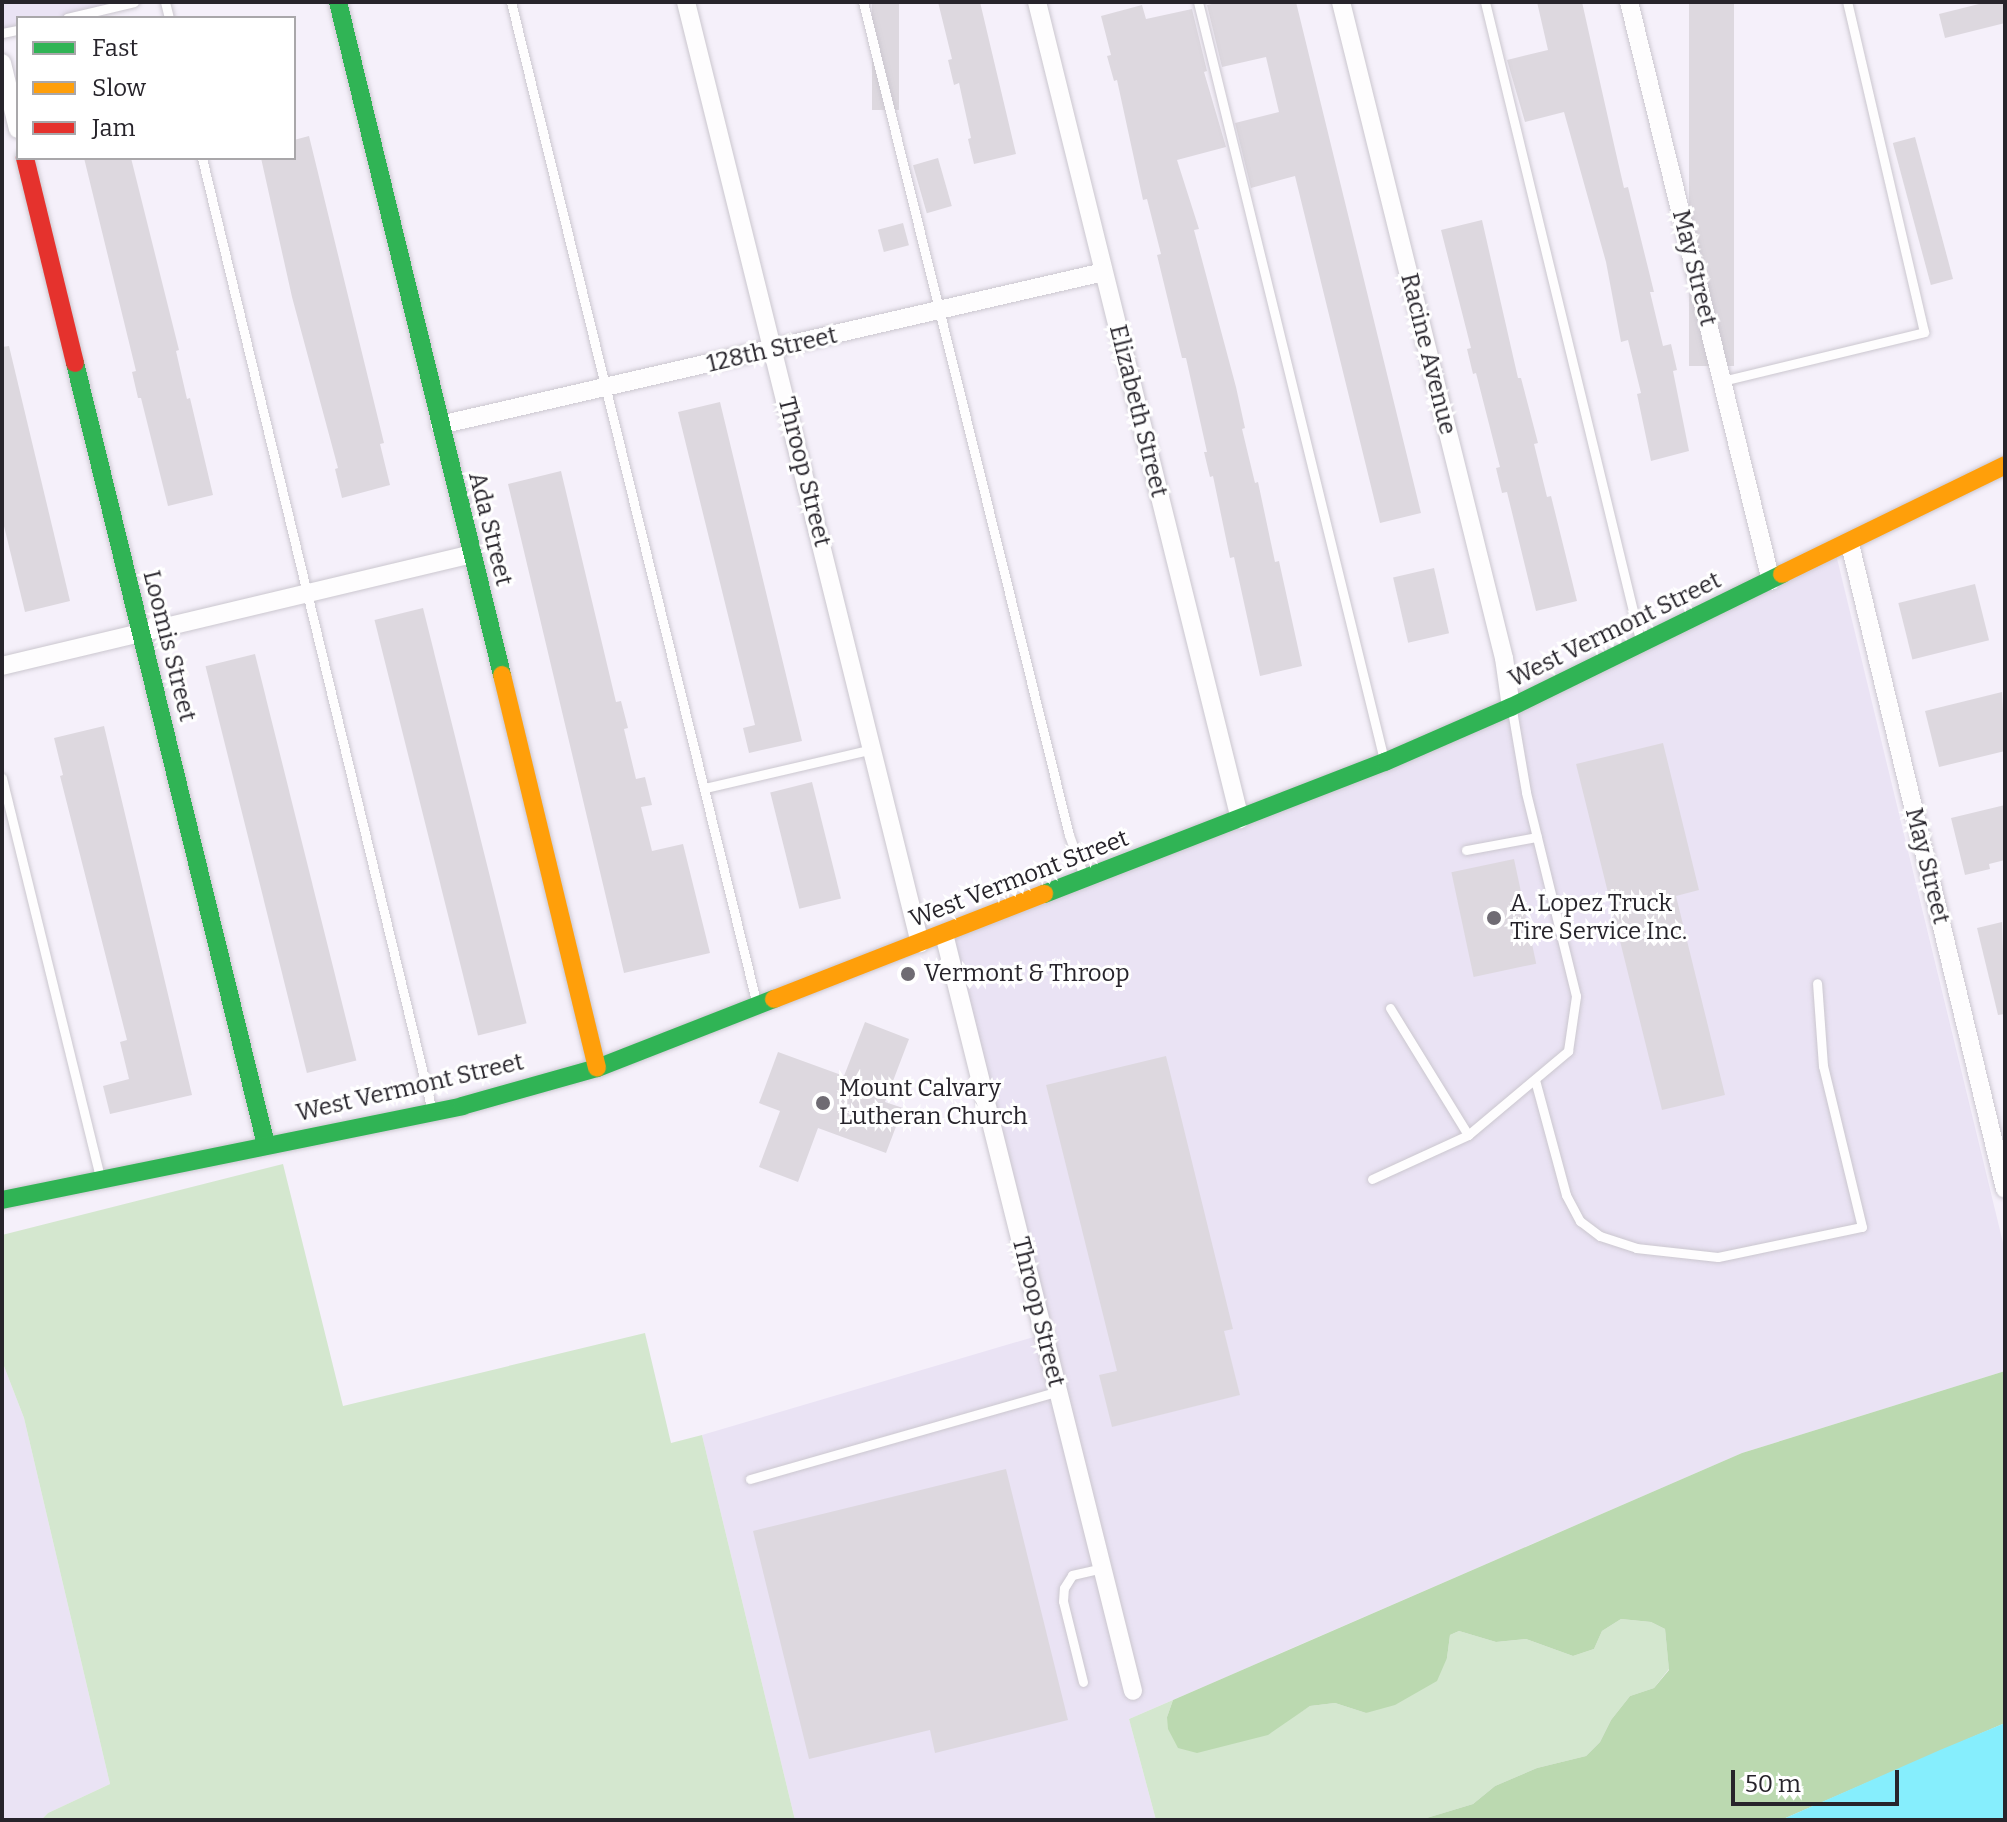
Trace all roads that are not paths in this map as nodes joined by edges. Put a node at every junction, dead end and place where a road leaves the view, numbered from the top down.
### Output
1 (134, 2) edge
2 (338, 2) edge
3 (511, 2) edge
4 (686, 2) edge
5 (863, 2) edge
6 (1037, 2) edge
7 (1198, 2) edge
8 (1341, 2) edge
9 (1485, 2) edge
10 (1629, 2) edge
11 (1847, 2) edge
12 (75, 16) edge
13 (2, 63) edge
14 (16, 121) edge
15 (25, 160) edge
16 (202, 160) edge
17 (1104, 272) junction
18 (939, 311) junction
19 (773, 350) junction
20 (1722, 381) junction
21 (608, 388) junction
22 (440, 425) junction
23 (2005, 465) edge
24 (1850, 544) junction
25 (472, 554) junction
26 (1771, 581) junction
27 (306, 593) junction
28 (141, 633) junction
29 (1641, 644) junction
30 (2, 666) edge
31 (1511, 707) junction
32 (872, 749) junction
33 (1385, 762) junction
34 (2, 778) edge
35 (705, 788) junction
36 (1240, 819) junction
37 (1537, 837) junction
38 (1466, 850) dead end
39 (1085, 879) junction
40 (944, 934) junction
41 (920, 943) junction
42 (1817, 983) dead end
43 (758, 1007) junction
44 (1390, 1008) dead end
45 (597, 1068) junction
46 (1535, 1080) junction
47 (432, 1111) junction
48 (1468, 1135) junction
49 (266, 1145) junction
50 (1372, 1179) dead end
51 (101, 1180) junction
52 (2005, 1189) edge
53 (2, 1200) edge
54 (1058, 1391) junction
55 (750, 1479) dead end
56 (1102, 1568) junction
57 (1083, 1682) dead end
58 (1133, 1691) dead end

1 - 12 lane
2 - 22 street, Ada Street
3 - 21 lane
4 - 19 street, Throop Street
5 - 18 lane
6 - 17 street, Elizabeth Street
7 - 33 lane
8 - 31 street, Racine Avenue
9 - 29 lane
10 - 20 street, May Street
11 - 20 lane
13 - 14 street
15 - 28 street, Loomis Street
16 - 27 lane
17 - 18 street, 128th Street
17 - 36 street, Elizabeth Street
18 - 19 street, 128th Street
18 - 39 lane
19 - 21 street, 128th Street
19 - 32 street, Throop Street
20 - 26 street, May Street
21 - 22 street, 128th Street
21 - 35 lane
22 - 25 street, Ada Street
23 - 24 street, West Vermont Street
24 - 26 street, West Vermont Street
24 - 52 street, May Street
25 - 27 street
25 - 45 street, Ada Street
26 - 29 street, West Vermont Street
27 - 28 street
27 - 47 lane
28 - 30 street
28 - 49 street, Loomis Street
29 - 31 street, West Vermont Street
31 - 33 street, West Vermont Street
31 - 37 lane
32 - 35 lane
32 - 41 street, Throop Street
33 - 36 street, West Vermont Street
34 - 51 lane
35 - 43 lane
36 - 39 street, West Vermont Street
37 - 38 lane
37 - 46 lane
39 - 40 street, West Vermont Street
40 - 41 street, West Vermont Street
40 - 54 street, Throop Street
41 - 43 street, West Vermont Street
42 - 46 lane
43 - 45 street, West Vermont Street
44 - 48 lane
45 - 47 street, West Vermont Street
46 - 48 lane
47 - 49 street, West Vermont Street
48 - 50 lane
49 - 51 street, West Vermont Street
51 - 53 street, West Vermont Street
54 - 55 lane
54 - 56 street, Throop Street
56 - 57 lane
56 - 58 street, Throop Street

